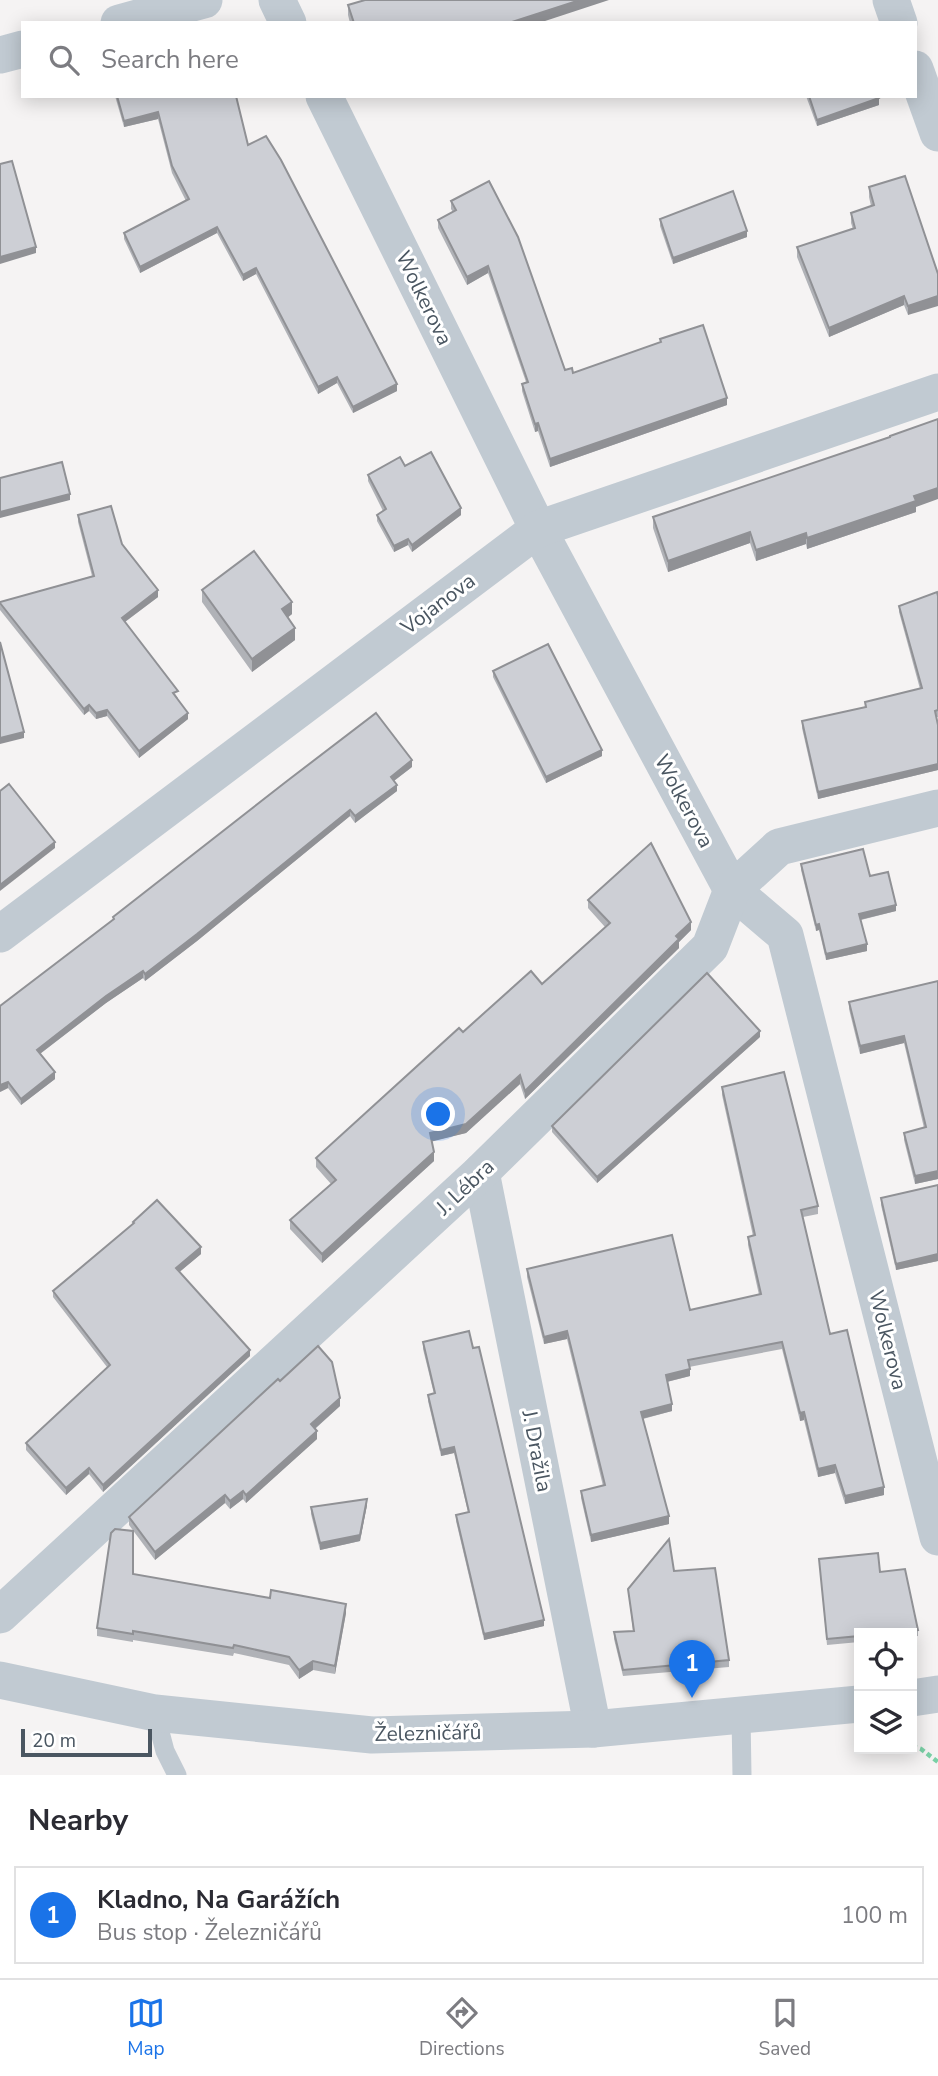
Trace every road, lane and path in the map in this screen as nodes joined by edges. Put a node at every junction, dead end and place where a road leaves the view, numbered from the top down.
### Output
1 (204, 0) edge
2 (277, 0) edge
3 (891, 0) edge
4 (126, 21) edge
5 (287, 21) edge
6 (898, 21) edge
7 (21, 50) edge
8 (0, 55) edge
9 (917, 75) edge
10 (325, 98) edge
11 (938, 133) edge
12 (938, 392) edge
13 (538, 529) junction
14 (938, 808) edge
15 (732, 890) junction
16 (0, 934) edge
17 (481, 1172) junction
18 (938, 1537) edge
19 (0, 1615) edge
20 (0, 1680) edge
21 (938, 1694) edge
22 (917, 1697) edge
23 (854, 1704) edge
24 (155, 1713) junction
25 (741, 1715) junction
26 (593, 1729) junction
27 (917, 1748) edge
28 (938, 1762) edge
29 (177, 1775) edge
30 (743, 1775) edge

1 - 4 street
2 - 5 street
3 - 6 street
7 - 8 street
9 - 11 street
10 - 13 street, Wolkerova
12 - 13 street, Vojanova
13 - 15 street, Wolkerova
13 - 16 street, Vojanova
14 - 15 street, J. Lébra
15 - 17 street, J. Lébra
15 - 18 street, Wolkerova
17 - 19 street, J. Lébra
17 - 26 street, J. Dražila
20 - 24 street, Železničářů
21 - 22 street
23 - 25 street, Železničářů
24 - 26 street, Železničářů
24 - 29 lane
25 - 26 street, Železničářů
25 - 30 lane
27 - 28 path

